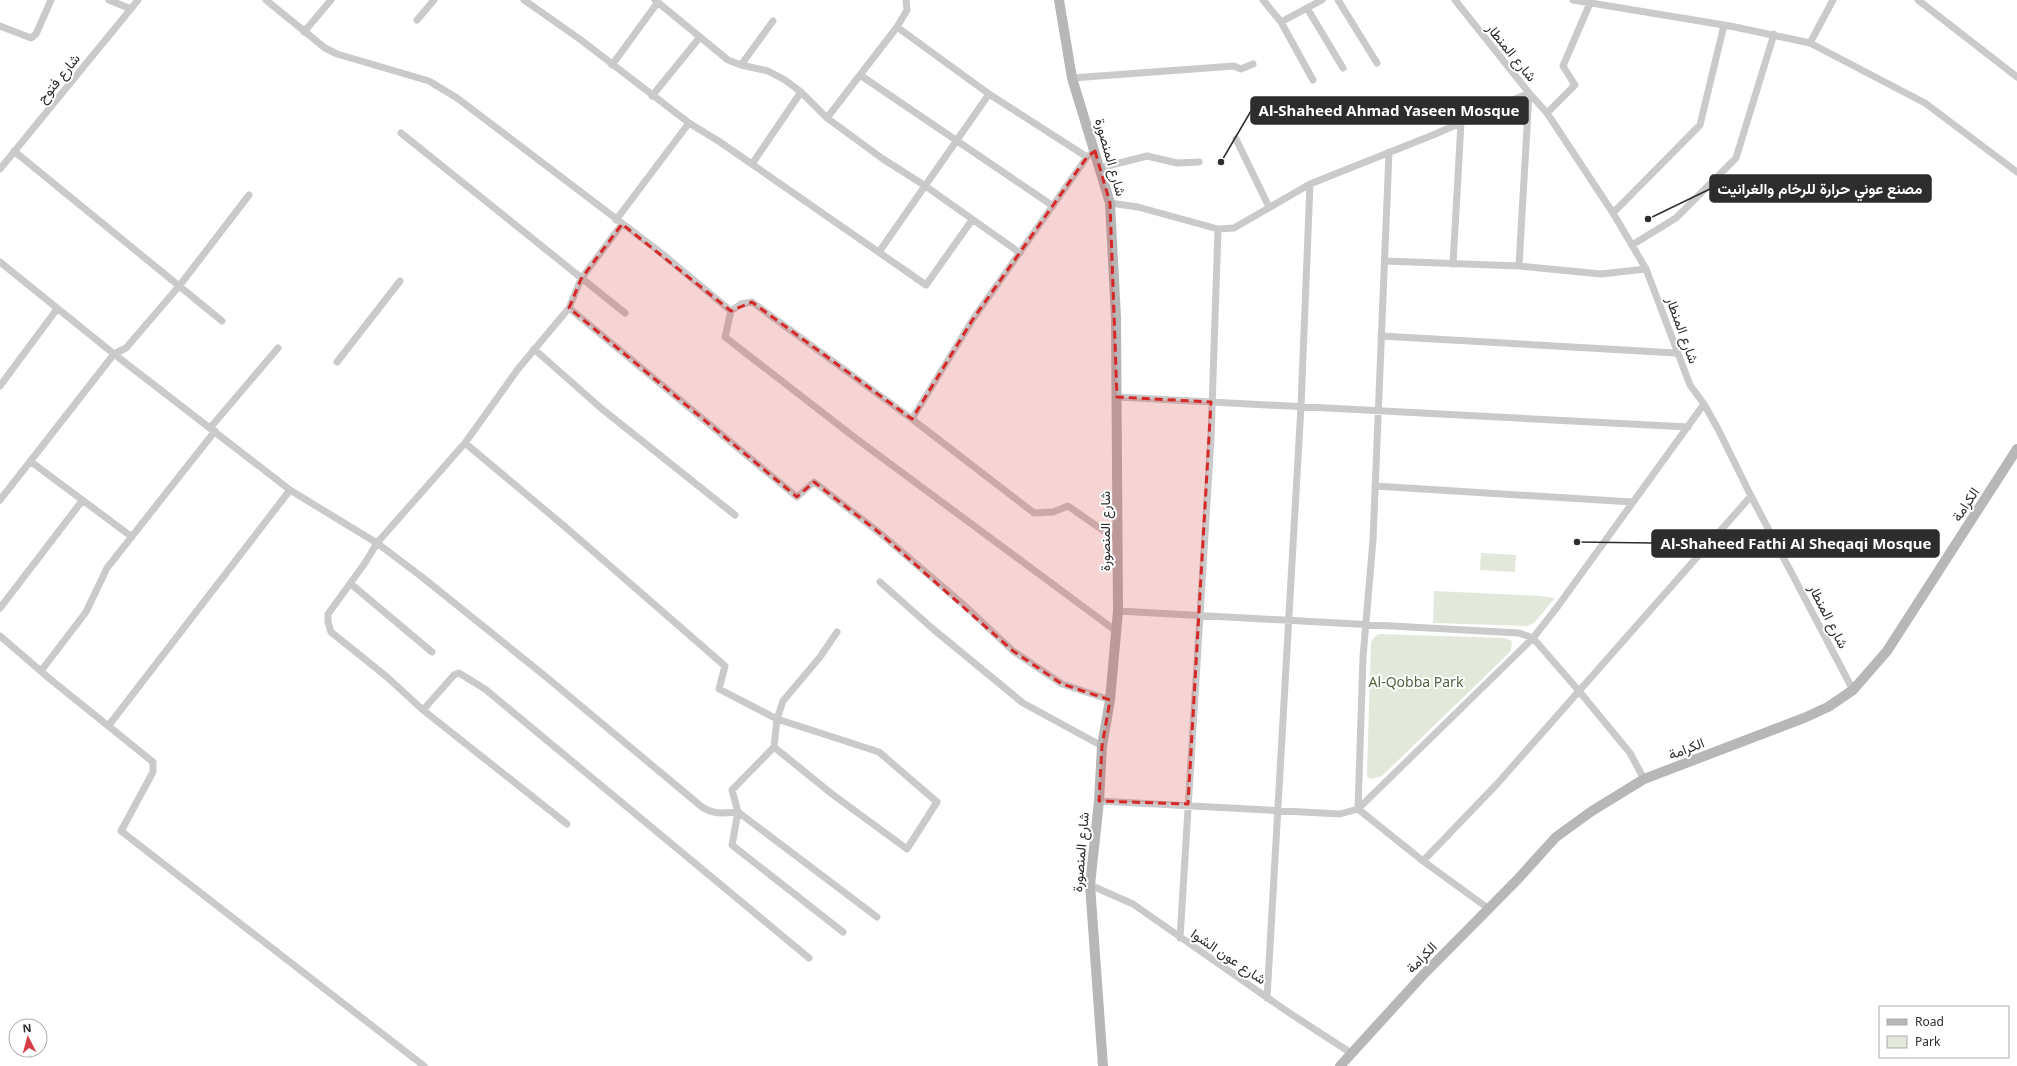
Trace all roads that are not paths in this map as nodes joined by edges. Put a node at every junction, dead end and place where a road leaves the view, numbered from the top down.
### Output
1 (50, 0) edge
2 (109, 0) edge
3 (266, 0) edge
4 (331, 0) edge
5 (434, 0) edge
6 (524, 0) edge
7 (906, 0) edge
8 (1059, 0) edge
9 (1263, 0) edge
10 (1322, 0) edge
11 (1338, 0) edge
12 (1455, 0) edge
13 (1573, 0) edge
14 (1833, 0) edge
15 (1918, 0) edge
16 (137, 1) edge
17 (656, 1) edge
18 (1590, 3) junction
19 (1307, 8) junction
20 (131, 9) junction
21 (417, 20) dead end
22 (773, 21) dead end
23 (1281, 22) junction
24 (1724, 25) junction
25 (0, 26) edge
26 (897, 27) junction
27 (304, 32) junction
28 (1774, 34) junction
29 (700, 37) junction
30 (1810, 43) junction
31 (1377, 63) dead end
32 (1253, 64) dead end
33 (612, 65) junction
34 (741, 65) junction
35 (1343, 68) dead end
36 (860, 75) junction
37 (2017, 77) edge
38 (1072, 78) junction
39 (1313, 80) dead end
40 (801, 92) junction
41 (1529, 93) junction
42 (989, 94) junction
43 (652, 96) junction
44 (1547, 113) junction
45 (827, 118) junction
46 (688, 123) junction
47 (1461, 123) junction
48 (402, 133) dead end
49 (1236, 139) dead end
50 (957, 140) junction
51 (14, 151) junction
52 (1389, 152) junction
53 (1091, 154) junction
54 (1199, 162) dead end
55 (752, 164) junction
56 (1100, 168) junction
57 (0, 169) edge
58 (2017, 172) edge
59 (1310, 184) junction
60 (924, 185) junction
61 (249, 195) dead end
62 (1110, 203) junction
63 (1053, 206) junction
64 (1269, 207) junction
65 (1613, 213) junction
66 (972, 220) junction
67 (619, 222) junction
68 (1218, 228) junction
69 (1632, 245) junction
70 (879, 252) junction
71 (1020, 254) junction
72 (1385, 261) junction
73 (0, 262) edge
74 (1453, 264) junction
75 (1518, 266) junction
76 (1646, 268) junction
77 (581, 279) junction
78 (400, 281) dead end
79 (180, 285) junction
80 (569, 308) junction
81 (57, 309) junction
82 (732, 311) junction
83 (625, 313) dead end
84 (222, 321) dead end
85 (1381, 336) junction
86 (278, 348) dead end
87 (534, 349) junction
88 (1676, 352) junction
89 (114, 354) junction
90 (337, 362) dead end
91 (0, 386) edge
92 (1117, 397) junction
93 (1211, 402) junction
94 (1704, 404) junction
95 (1301, 406) junction
96 (1377, 412) junction
97 (912, 419) junction
98 (1688, 427) junction
99 (213, 430) junction
100 (466, 444) junction
101 (2017, 449) edge
102 (30, 461) junction
103 (1375, 486) junction
104 (290, 490) junction
105 (1750, 496) junction
106 (0, 500) edge
107 (82, 501) junction
108 (1632, 502) junction
109 (734, 515) dead end
110 (132, 537) junction
111 (1118, 541) junction
112 (377, 543) junction
113 (880, 582) dead end
114 (350, 584) junction
115 (0, 608) edge
116 (1118, 611) junction
117 (1199, 614) junction
118 (1288, 621) junction
119 (1365, 625) junction
120 (1116, 631) junction
121 (837, 632) dead end
122 (0, 636) edge
123 (1533, 638) junction
124 (432, 652) dead end
125 (41, 671) junction
126 (1853, 690) junction
127 (1579, 691) junction
128 (1110, 700) junction
129 (424, 710) junction
130 (777, 720) junction
131 (109, 725) junction
132 (1102, 746) junction
133 (774, 747) junction
134 (1644, 779) junction
135 (1099, 800) junction
136 (1188, 804) junction
137 (1358, 809) junction
138 (1278, 810) junction
139 (738, 812) junction
140 (567, 824) dead end
141 (1423, 861) junction
142 (1090, 885) junction
143 (1489, 908) junction
144 (877, 917) dead end
145 (843, 932) dead end
146 (1180, 938) junction
147 (809, 958) dead end
148 (1267, 998) junction
149 (1351, 1053) junction
150 (424, 1066) edge
151 (1103, 1066) edge
152 (1340, 1066) edge

1 - 25 street
2 - 20 street
3 - 27 street
4 - 27 street
5 - 21 street
6 - 33 street
7 - 26 street
8 - 38 main road, شارع المنصورة
9 - 23 street
10 - 19 street
11 - 31 street
12 - 41 street, شارع المنطار
13 - 18 street
14 - 30 street
15 - 37 street
16 - 20 street, شارع فتوح
17 - 29 street
17 - 33 street
18 - 24 street
18 - 44 street
19 - 23 street
19 - 35 street
20 - 51 street, شارع فتوح
22 - 34 street
23 - 39 street
24 - 28 street
24 - 65 street
26 - 36 street
26 - 42 street
27 - 67 street
28 - 30 street
28 - 69 street
29 - 34 street
29 - 43 street
30 - 58 street
32 - 38 street
33 - 43 street
34 - 40 street
36 - 45 street
36 - 50 street
38 - 53 main road, شارع المنصورة
40 - 45 street
40 - 55 street
41 - 44 street, شارع المنطار
41 - 47 street
41 - 75 street
42 - 50 street
42 - 53 street
43 - 46 street
44 - 65 street, شارع المنطار
45 - 60 street
46 - 55 street
46 - 67 street
47 - 52 street
47 - 74 street
48 - 77 street
49 - 64 street
50 - 60 street
50 - 63 street
51 - 57 street, شارع فتوح
51 - 79 street
52 - 59 street
52 - 72 street
53 - 56 main road, شارع المنصورة
53 - 63 street
54 - 56 street
55 - 70 street
56 - 62 main road, شارع المنصورة
59 - 64 street
59 - 95 street
60 - 66 street
60 - 70 street
61 - 79 street
62 - 68 street
62 - 92 main road, شارع المنصورة
63 - 71 street
64 - 68 street
65 - 69 street, شارع المنطار
66 - 70 street
66 - 71 street
67 - 77 street
67 - 82 street
68 - 93 street
69 - 76 street, شارع المنطار
71 - 97 street
72 - 74 street
72 - 85 street
73 - 81 street
74 - 75 street
75 - 76 street
76 - 88 street, شارع المنطار
77 - 80 street
77 - 83 street
78 - 90 street
79 - 84 street
79 - 89 street
80 - 87 street
80 - 128 street
81 - 89 street
81 - 91 street
82 - 97 street
82 - 120 street
85 - 88 street
85 - 96 street
86 - 99 street
87 - 100 street
87 - 109 street
88 - 94 street, شارع المنطار
89 - 99 street
89 - 102 street
92 - 93 street
92 - 111 main road, شارع المنصورة
93 - 95 street
93 - 117 street
94 - 98 street
94 - 105 street, شارع المنطار
95 - 96 street
95 - 118 street
96 - 98 street
96 - 103 street
97 - 111 street
98 - 108 street
99 - 104 street
99 - 110 street
100 - 112 street
100 - 130 street
101 - 126 main road, الكرامة
102 - 106 street
102 - 107 street
103 - 108 street
103 - 119 street
104 - 112 street
104 - 131 street
105 - 126 street, شارع المنطار
105 - 127 street
107 - 110 street
107 - 115 street
108 - 123 street
110 - 125 street
111 - 116 main road, شارع المنصورة
112 - 114 street
112 - 139 street
113 - 132 street
114 - 124 street
114 - 129 street
116 - 117 street
116 - 120 main road, شارع المنصورة
117 - 118 street
117 - 136 street
118 - 119 street
118 - 138 street
119 - 123 street
119 - 137 street
120 - 128 main road, شارع المنصورة
121 - 130 street
122 - 125 street
123 - 127 street
123 - 137 street
125 - 131 street
126 - 134 main road, الكرامة
127 - 134 street
127 - 141 street
128 - 132 main road, شارع المنصورة
129 - 140 street
129 - 147 street
130 - 133 street
130 - 133 street
131 - 150 street
132 - 135 main road, شارع المنصورة
133 - 139 street
134 - 143 main road, الكرامة
135 - 136 street
135 - 142 main road, شارع المنصورة
136 - 138 street
136 - 146 street
137 - 138 street
137 - 141 street
138 - 148 street
139 - 144 street
139 - 145 street
141 - 143 street
142 - 146 street, شارع عون الشوا
142 - 151 main road, شارع المنصورة
143 - 149 main road, الكرامة
146 - 148 street, شارع عون الشوا
148 - 149 street, شارع عون الشوا
149 - 152 main road, الكرامة

